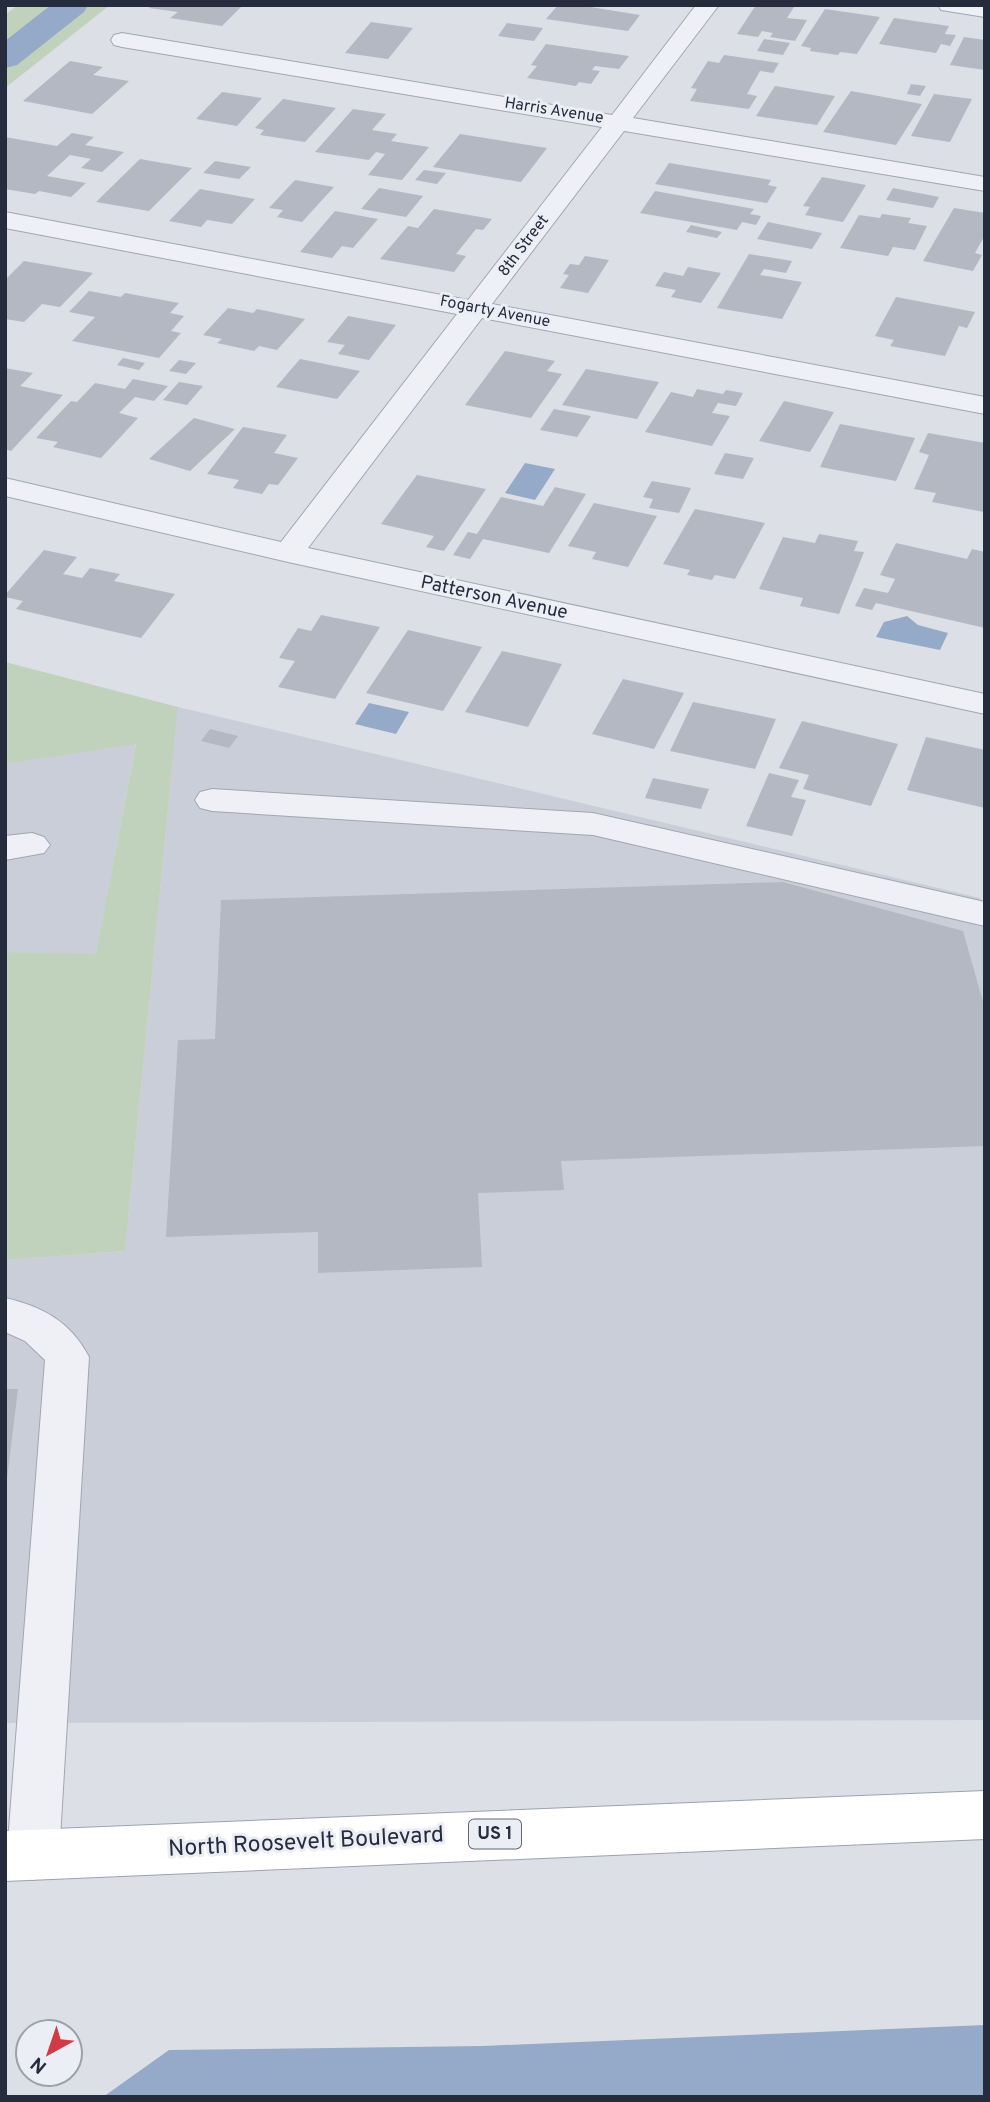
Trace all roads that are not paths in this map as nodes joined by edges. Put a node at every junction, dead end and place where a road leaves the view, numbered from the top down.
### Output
1 (708, 5) edge
2 (950, 5) edge
3 (985, 10) edge
4 (122, 40) dead end
5 (618, 121) junction
6 (985, 184) edge
7 (5, 220) edge
8 (477, 309) junction
9 (985, 406) edge
10 (5, 487) edge
11 (288, 553) junction
12 (985, 704) edge
13 (212, 800) dead end
14 (985, 914) edge
15 (5, 1315) edge
16 (985, 1815) edge
17 (19, 1856) edge

1 - 5 street, 8th Street
2 - 3 street
4 - 5 street, Harris Avenue
5 - 6 street, Harris Avenue
5 - 8 street, 8th Street
7 - 8 street, Fogarty Avenue
8 - 9 street, Fogarty Avenue
8 - 11 street, 8th Street
10 - 11 street, Patterson Avenue
11 - 12 street, Patterson Avenue
13 - 14 street
15 - 17 street
16 - 17 main road, North Roosevelt Boulevard / US 1

